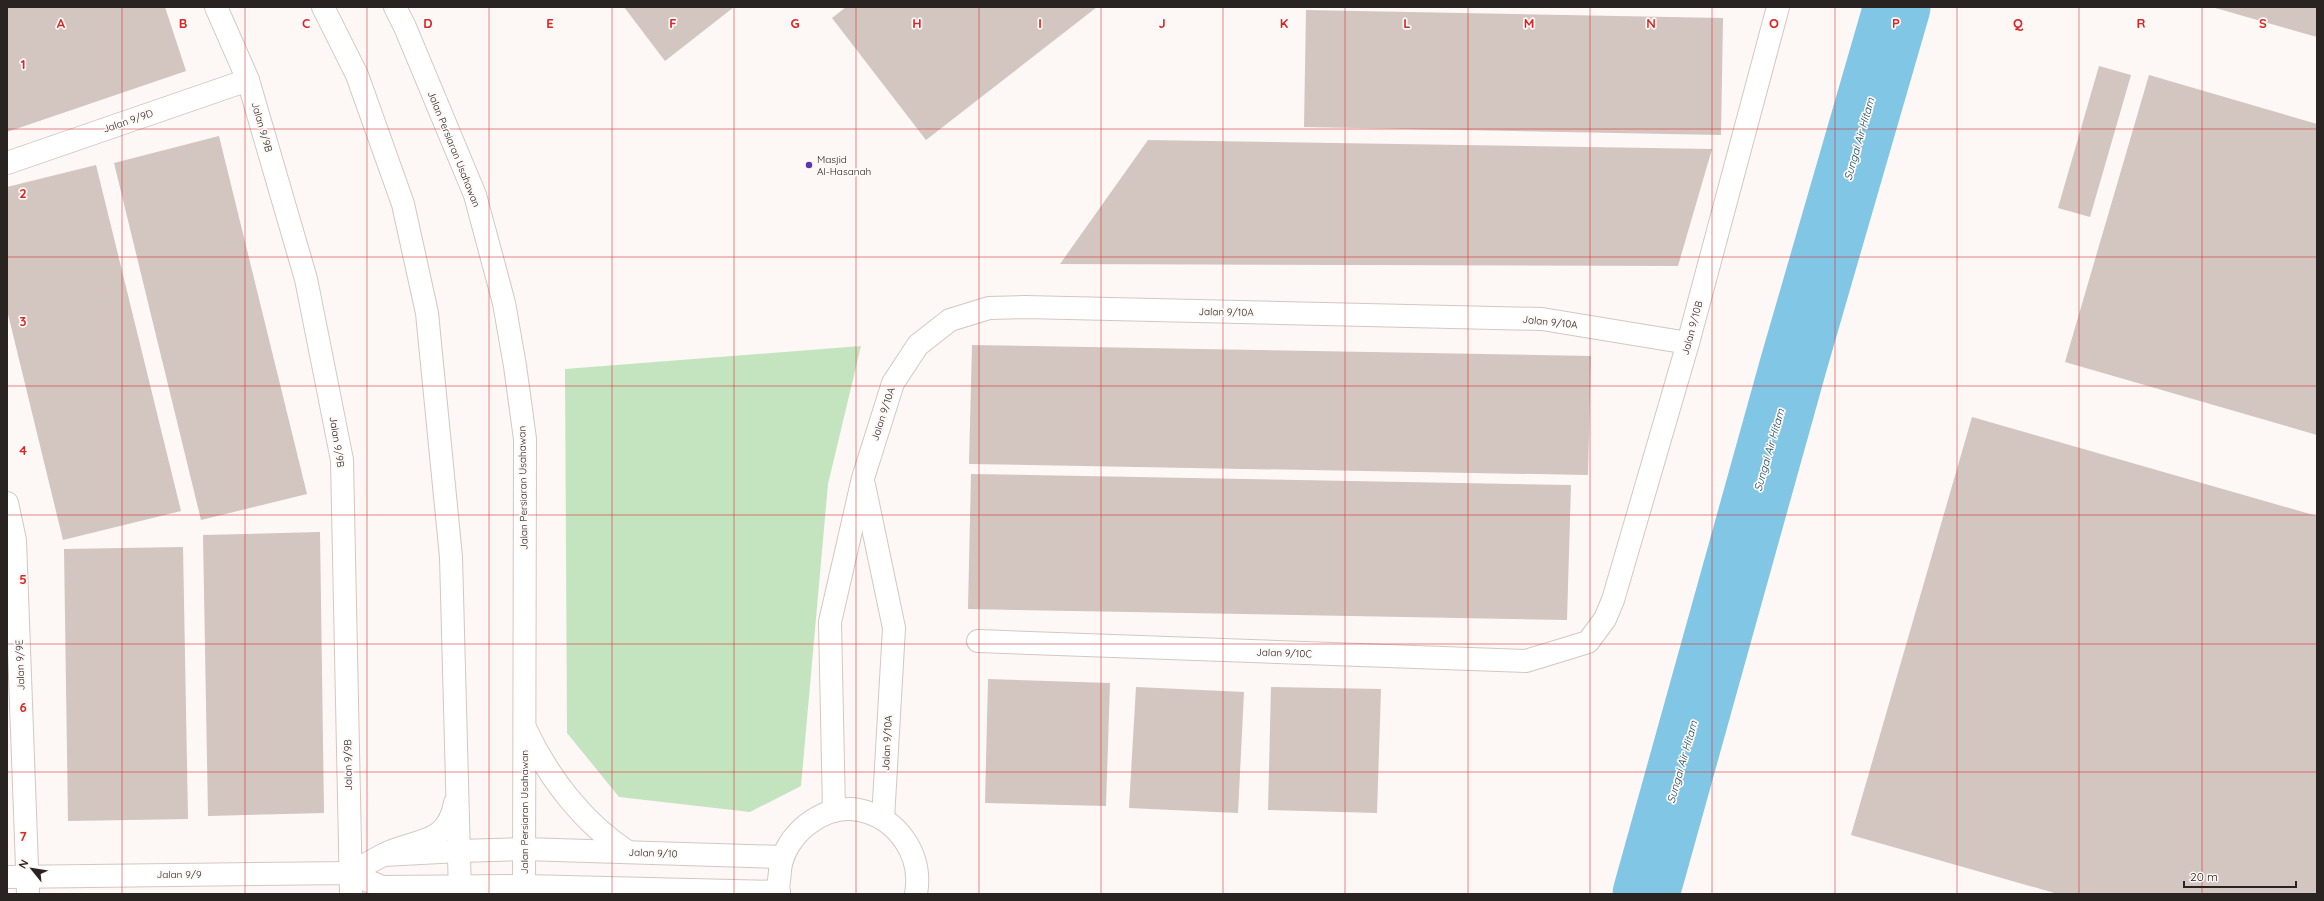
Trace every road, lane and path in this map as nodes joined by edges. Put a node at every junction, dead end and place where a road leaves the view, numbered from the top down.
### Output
1 (216, 7) edge
2 (323, 7) edge
3 (395, 7) edge
4 (1778, 7) edge
5 (248, 80) junction
6 (7, 162) edge
7 (1688, 343) junction
8 (862, 478) junction
9 (7, 503) edge
10 (978, 641) dead end
11 (1588, 642) joint
12 (524, 726) junction
13 (458, 790) junction
14 (834, 811) junction
15 (883, 819) junction
16 (524, 849) junction
17 (459, 851) junction
18 (628, 852) junction
19 (383, 855) junction
20 (782, 857) junction
21 (21, 882) edge
22 (351, 884) edge
23 (382, 887) junction
24 (524, 890) edge
25 (460, 891) edge
26 (621, 891) edge
27 (779, 893) edge
28 (422, 894) edge
29 (916, 894) edge

1 - 5 street, Jalan 9/9B
2 - 13 street
3 - 12 street, Jalan Persiaran Usahawan
4 - 7 street, Jalan 9/10B
5 - 6 street, Jalan 9/9D
5 - 22 street, Jalan 9/9B
7 - 8 street, Jalan 9/10A
7 - 11 street, Jalan 9/10B
8 - 14 street, Jalan 9/10A
8 - 15 street, Jalan 9/10A
9 - 21 street, Jalan 9/9E
10 - 11 street, Jalan 9/10C
12 - 16 street, Jalan Persiaran Usahawan
12 - 18 street
13 - 17 street
13 - 19 street
14 - 15 street
14 - 20 street
15 - 29 street
16 - 17 street, Jalan 9/10
16 - 18 street, Jalan 9/10
16 - 24 street, Jalan Persiaran Usahawan
17 - 19 street, Jalan 9/9
17 - 25 street
18 - 20 street, Jalan 9/10
19 - 22 street, Jalan 9/9
20 - 27 street
21 - 22 street, Jalan 9/9
22 - 23 street, Jalan 9/9
23 - 25 street, Jalan 9/9
23 - 28 street
24 - 25 street, Jalan 9/9
24 - 26 street
26 - 27 street

